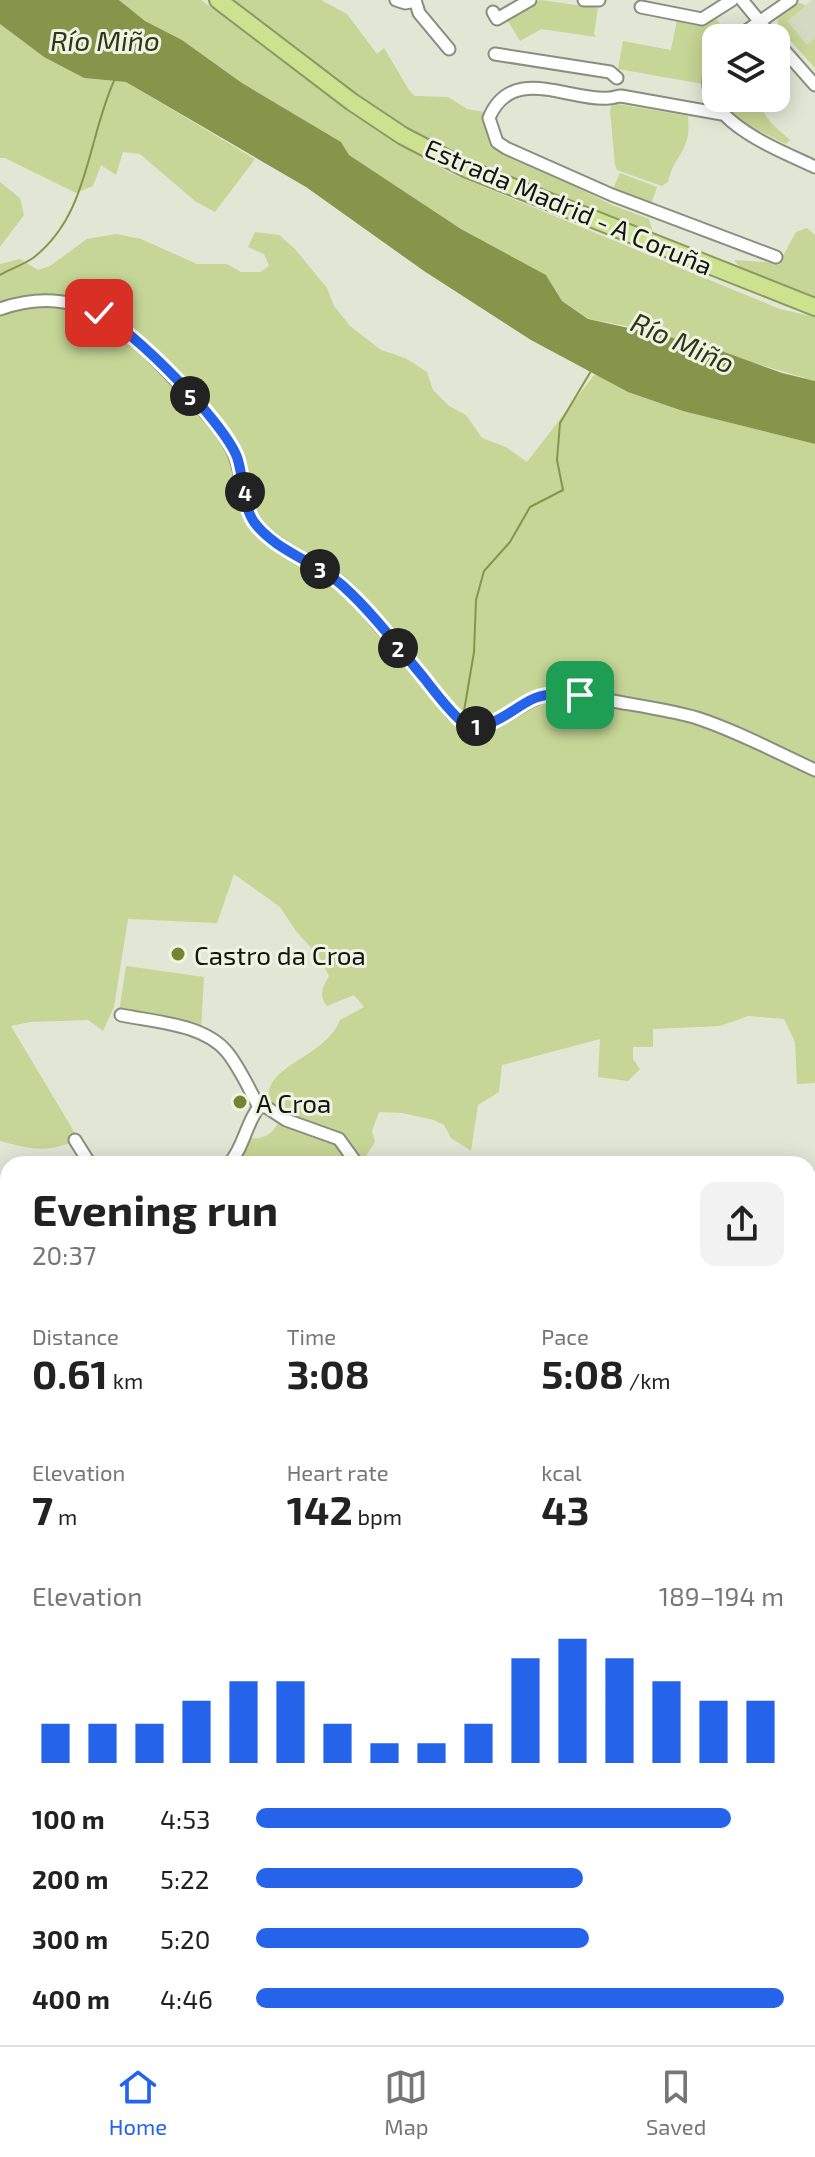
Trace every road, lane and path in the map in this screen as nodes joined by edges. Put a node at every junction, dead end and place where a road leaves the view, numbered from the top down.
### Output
1 (218, 0) edge
2 (396, 0) edge
3 (415, 0) edge
4 (530, 0) edge
5 (584, 0) edge
6 (599, 0) edge
7 (732, 0) edge
8 (742, 0) edge
9 (791, 0) edge
10 (641, 7) dead end
11 (493, 12) dead end
12 (760, 23) joint
13 (449, 49) dead end
14 (495, 54) dead end
15 (790, 57) edge
16 (617, 78) dead end
17 (815, 85) edge
18 (722, 114) joint
19 (815, 167) edge
20 (776, 257) dead end
21 (815, 307) edge
22 (0, 309) edge
23 (815, 770) edge
24 (121, 1015) dead end
25 (259, 1107) junction
26 (75, 1140) dead end
27 (85, 1156) edge
28 (236, 1156) edge
29 (351, 1156) edge

1 - 21 highway, Estrada Madrid - A Coruña
2 - 3 street
3 - 13 street
4 - 11 street
5 - 6 street
7 - 10 street
8 - 12 street
9 - 12 street
14 - 16 street
15 - 17 street
18 - 19 street
18 - 20 street
22 - 23 street
24 - 25 street
25 - 28 street
25 - 29 street
26 - 27 street

